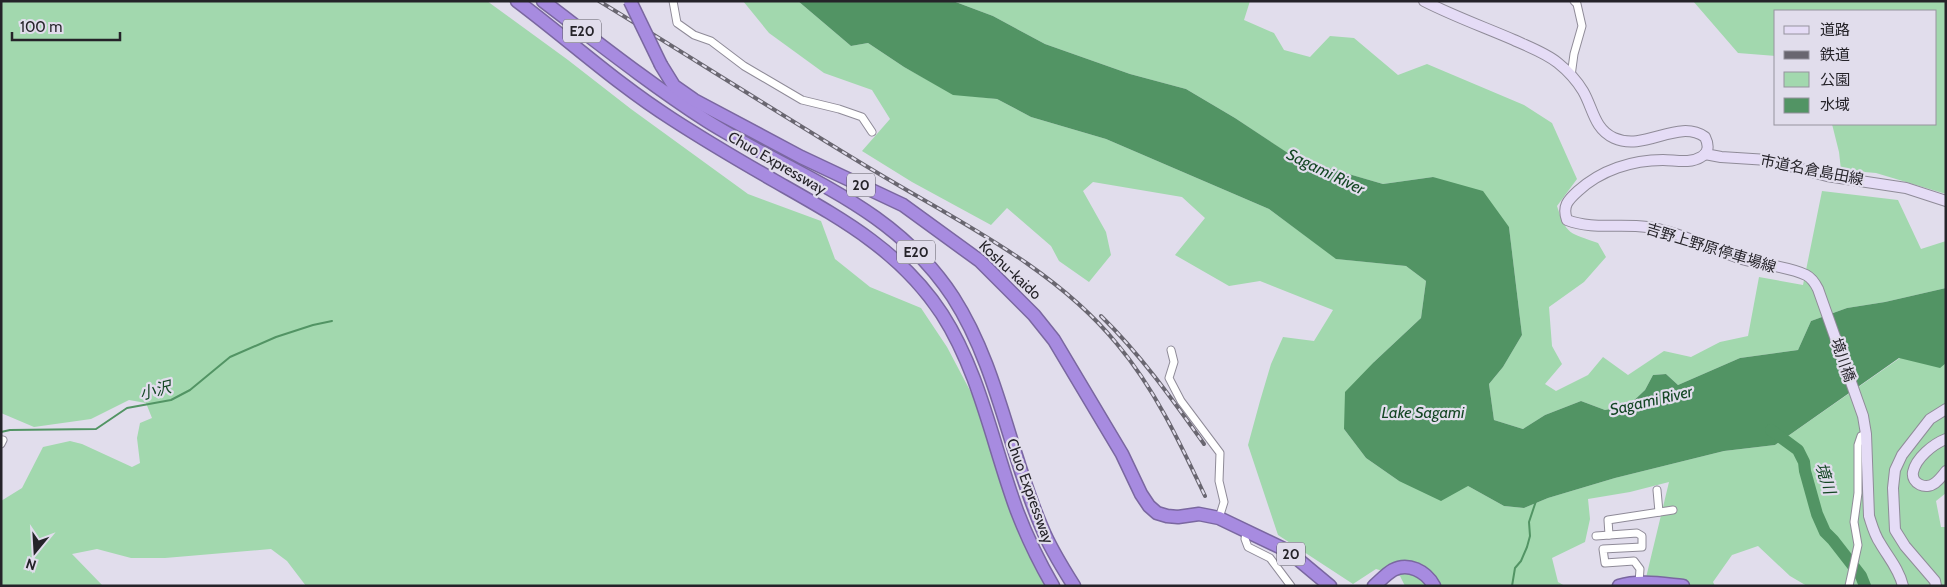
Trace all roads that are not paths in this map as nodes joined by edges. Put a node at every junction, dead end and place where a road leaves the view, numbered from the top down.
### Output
1 (517, 1) edge
2 (543, 1) edge
3 (630, 1) edge
4 (673, 1) edge
5 (1424, 1) edge
6 (1574, 1) edge
7 (1571, 76) junction
8 (872, 132) dead end
9 (1705, 154) junction
10 (1946, 201) edge
11 (1824, 304) joint
12 (1170, 350) dead end
13 (1946, 409) edge
14 (1866, 434) junction
15 (1946, 439) edge
16 (1946, 471) edge
17 (1657, 490) dead end
18 (1673, 510) dead end
19 (1660, 512) junction
20 (1219, 518) junction
21 (1246, 532) junction
22 (1608, 535) junction
23 (1596, 536) dead end
24 (1638, 583) junction
25 (1053, 586) edge
26 (1074, 586) edge
27 (1290, 586) edge
28 (1330, 586) edge
29 (1374, 586) edge
30 (1434, 586) edge
31 (1618, 586) edge
32 (1684, 586) edge
33 (1849, 586) edge
34 (1903, 586) edge
35 (1936, 586) edge

1 - 25 highway, Chuo Expressway / E20
2 - 26 highway, Chuo Expressway / E20
3 - 20 highway, Koshu-kaido / 20, bridge
4 - 8 street
5 - 7 main road
6 - 7 street
7 - 9 main road
9 - 10 main road, 市道名倉島田線
9 - 11 main road, 吉野上野原停車場線
11 - 14 main road, 境川橋
12 - 20 street
13 - 35 main road
14 - 33 street
14 - 34 main road
15 - 16 main road
17 - 19 street
18 - 19 street
19 - 22 street
20 - 21 highway, Koshu-kaido / 20
21 - 27 street
21 - 28 highway, Koshu-kaido / 20
22 - 23 street
22 - 24 street
24 - 31 highway
24 - 32 highway
29 - 30 highway

